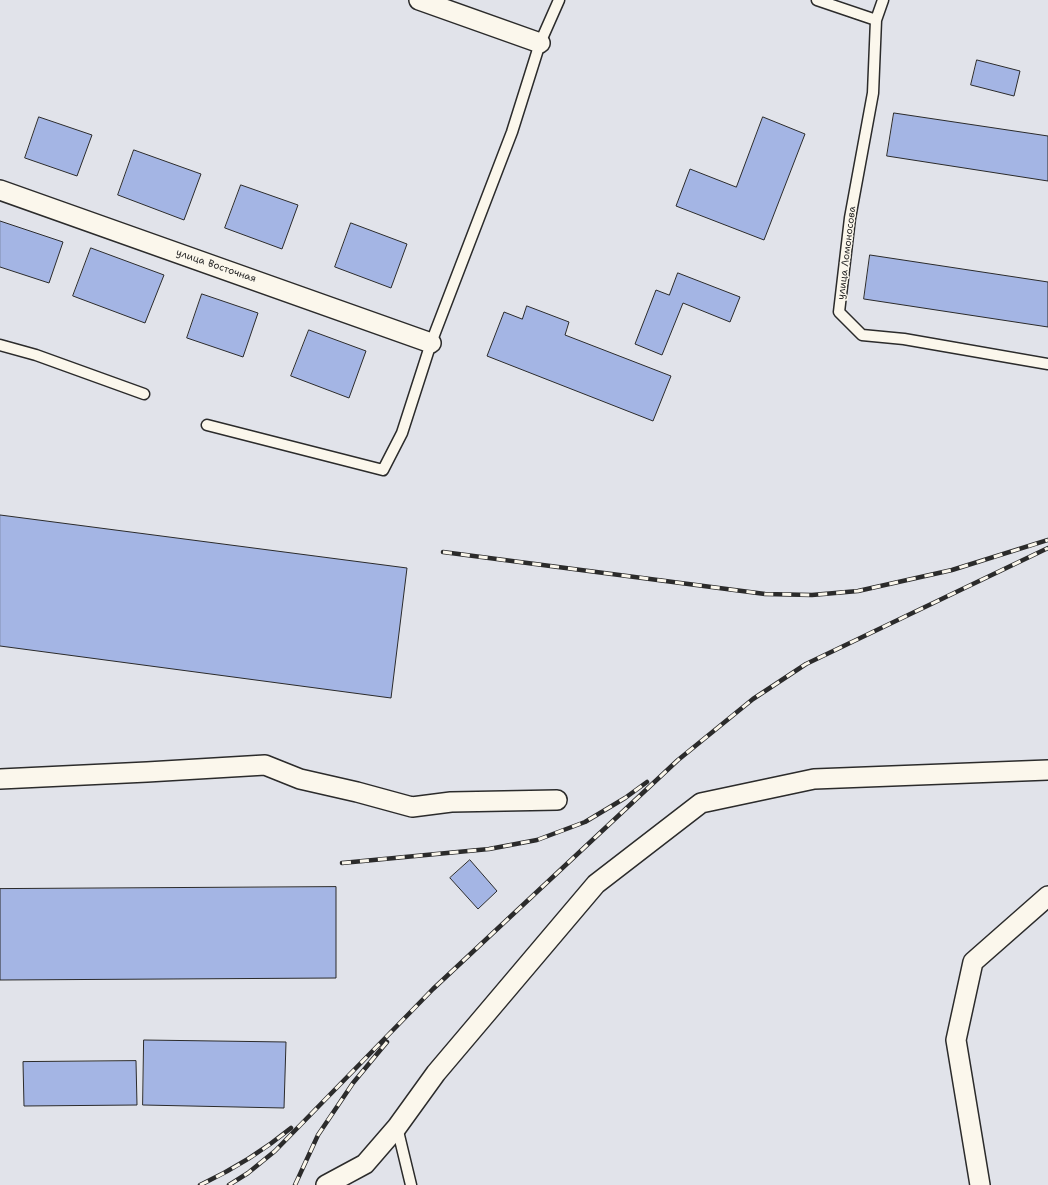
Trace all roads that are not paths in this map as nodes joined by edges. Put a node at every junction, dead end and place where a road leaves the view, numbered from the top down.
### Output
1 (420, 0) edge
2 (559, 0) edge
3 (817, 0) edge
4 (883, 0) edge
5 (876, 20) junction
6 (540, 43) junction
7 (0, 190) edge
8 (431, 343) junction
9 (0, 345) edge
10 (1048, 364) edge
11 (144, 394) dead end
12 (207, 425) dead end
13 (1048, 770) edge
14 (0, 779) edge
15 (557, 800) dead end
16 (1048, 896) edge
17 (397, 1127) junction
18 (326, 1185) edge
19 (411, 1185) edge
20 (980, 1185) edge

1 - 6 street
2 - 6 lane
3 - 5 lane
4 - 5 lane, улица Ломоносова
5 - 10 lane, улица Ломоносова
6 - 8 lane
7 - 8 street, улица Восточная
8 - 12 lane
9 - 11 lane
13 - 17 street
14 - 15 street
16 - 20 street
17 - 18 street
17 - 19 lane

